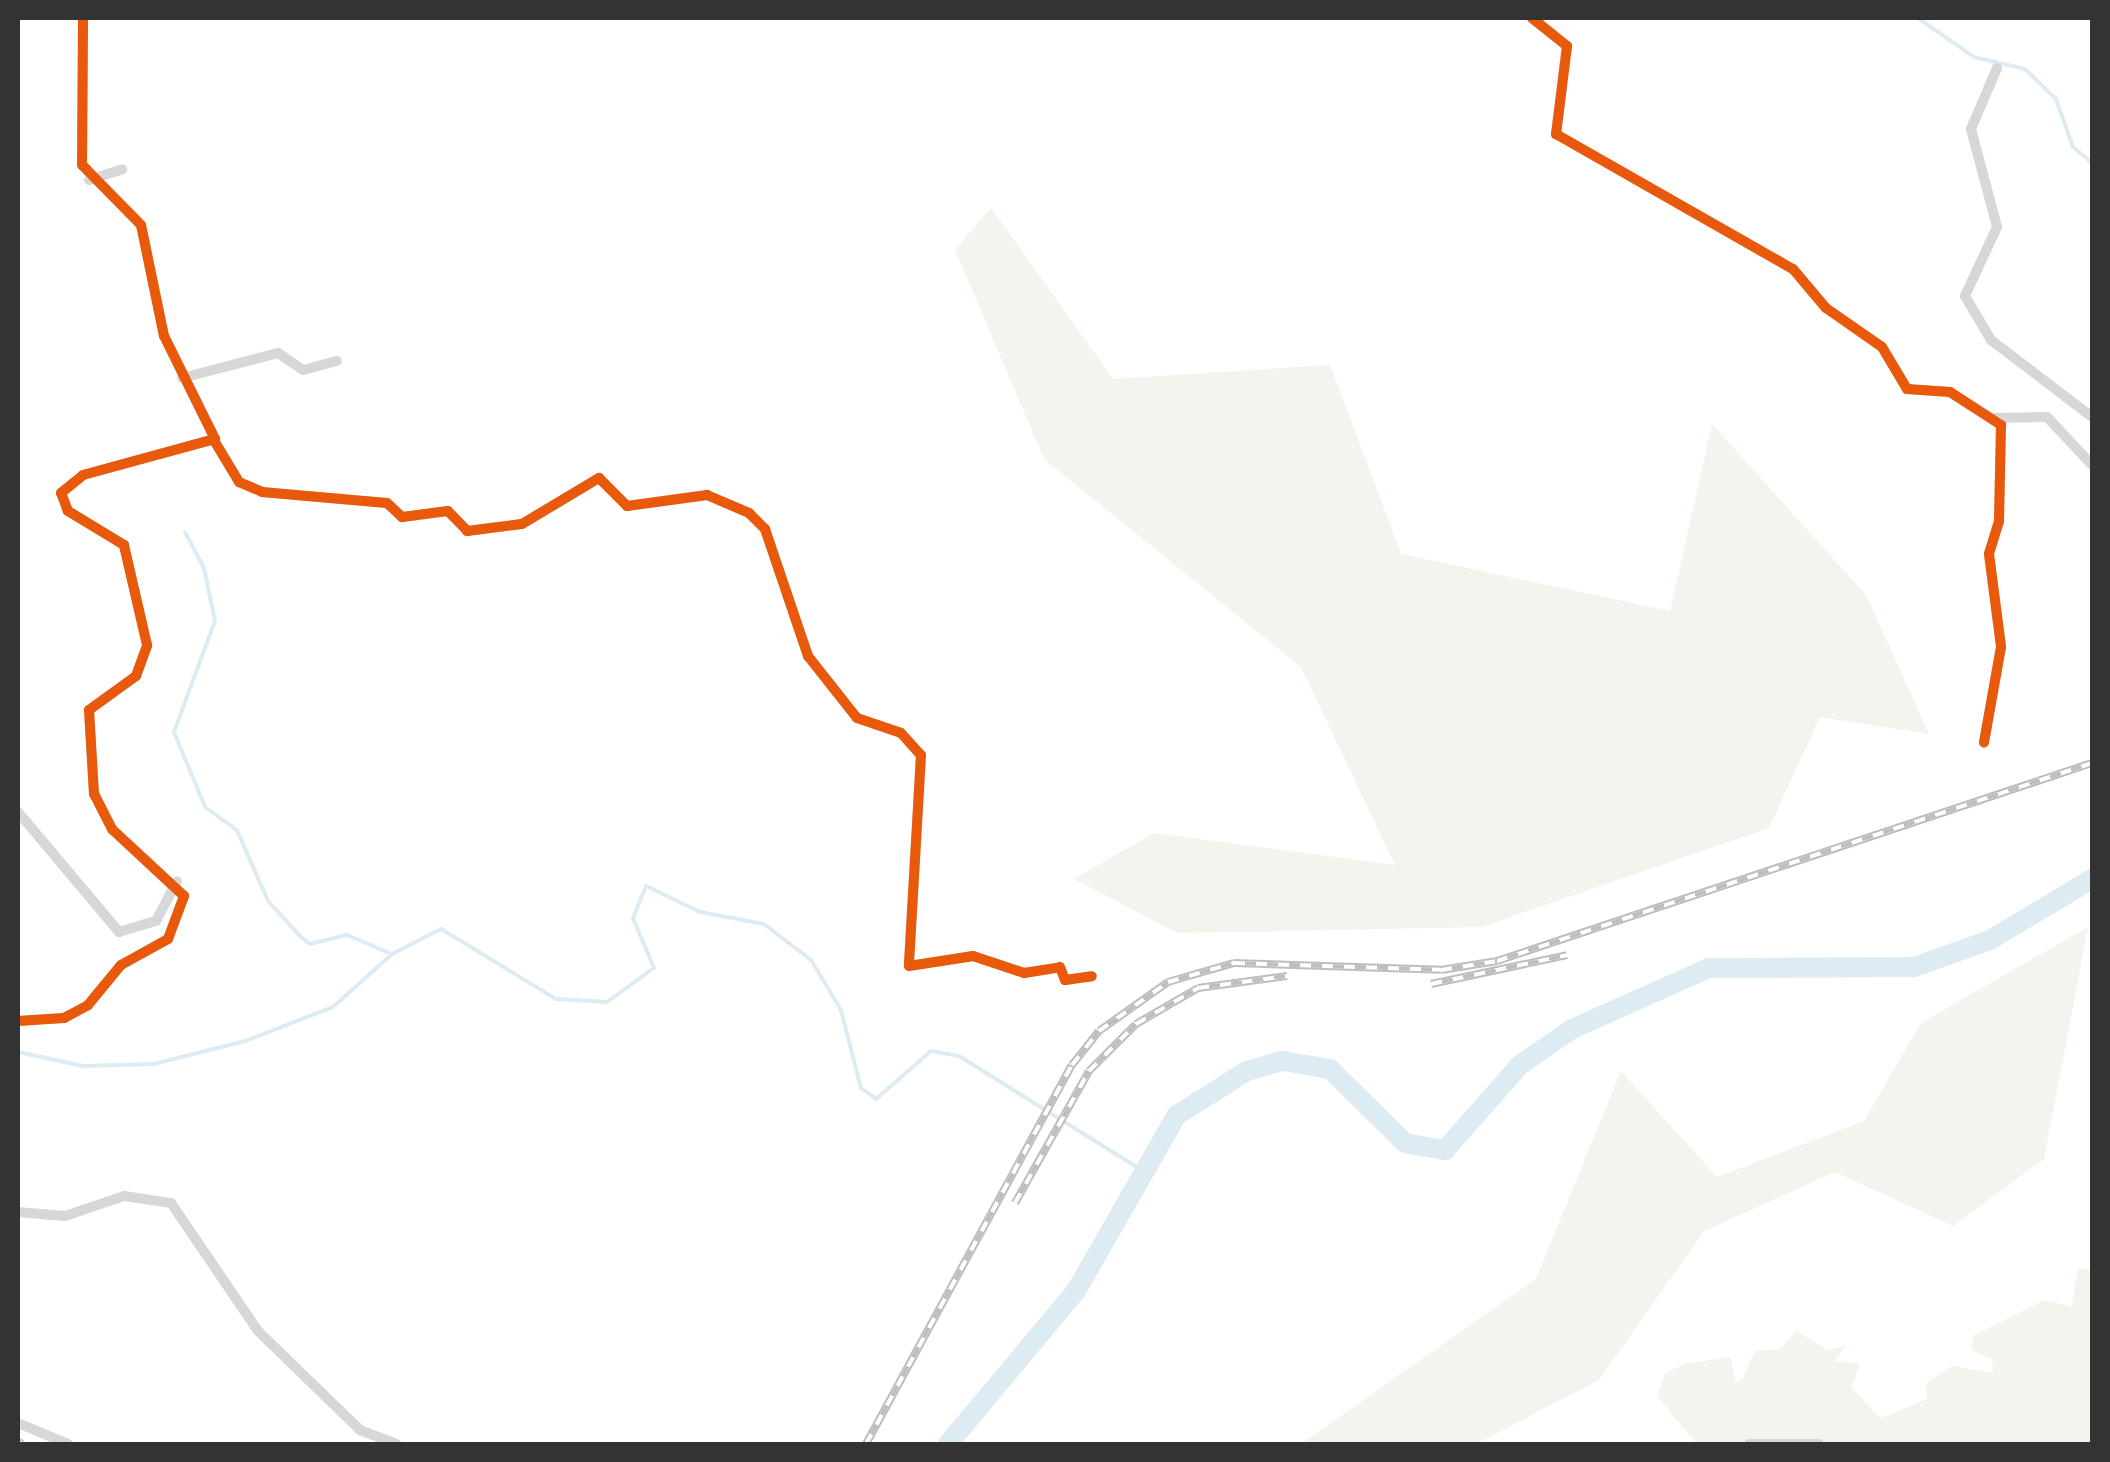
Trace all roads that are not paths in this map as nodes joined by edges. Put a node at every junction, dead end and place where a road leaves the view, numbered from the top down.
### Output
1 (83, 18) edge
2 (1532, 18) edge
3 (1997, 68) dead end
4 (122, 168) dead end
5 (89, 180) junction
6 (338, 361) dead end
7 (182, 378) junction
8 (2092, 417) edge
9 (1994, 418) junction
10 (214, 442) junction
11 (2092, 465) edge
12 (1984, 742) dead end
13 (18, 812) edge
14 (177, 881) junction
15 (1092, 976) dead end
16 (18, 1020) edge
17 (18, 1212) edge
18 (18, 1423) edge
19 (68, 1444) edge
20 (392, 1444) edge
21 (1749, 1444) edge
22 (1818, 1444) edge

1 - 5 street
2 - 9 street
3 - 8 street
4 - 5 street
5 - 7 street
6 - 7 street
7 - 10 street
9 - 11 street
9 - 12 street
10 - 14 street
10 - 15 street
13 - 14 street
14 - 16 street
17 - 20 street
18 - 19 street
21 - 22 street

